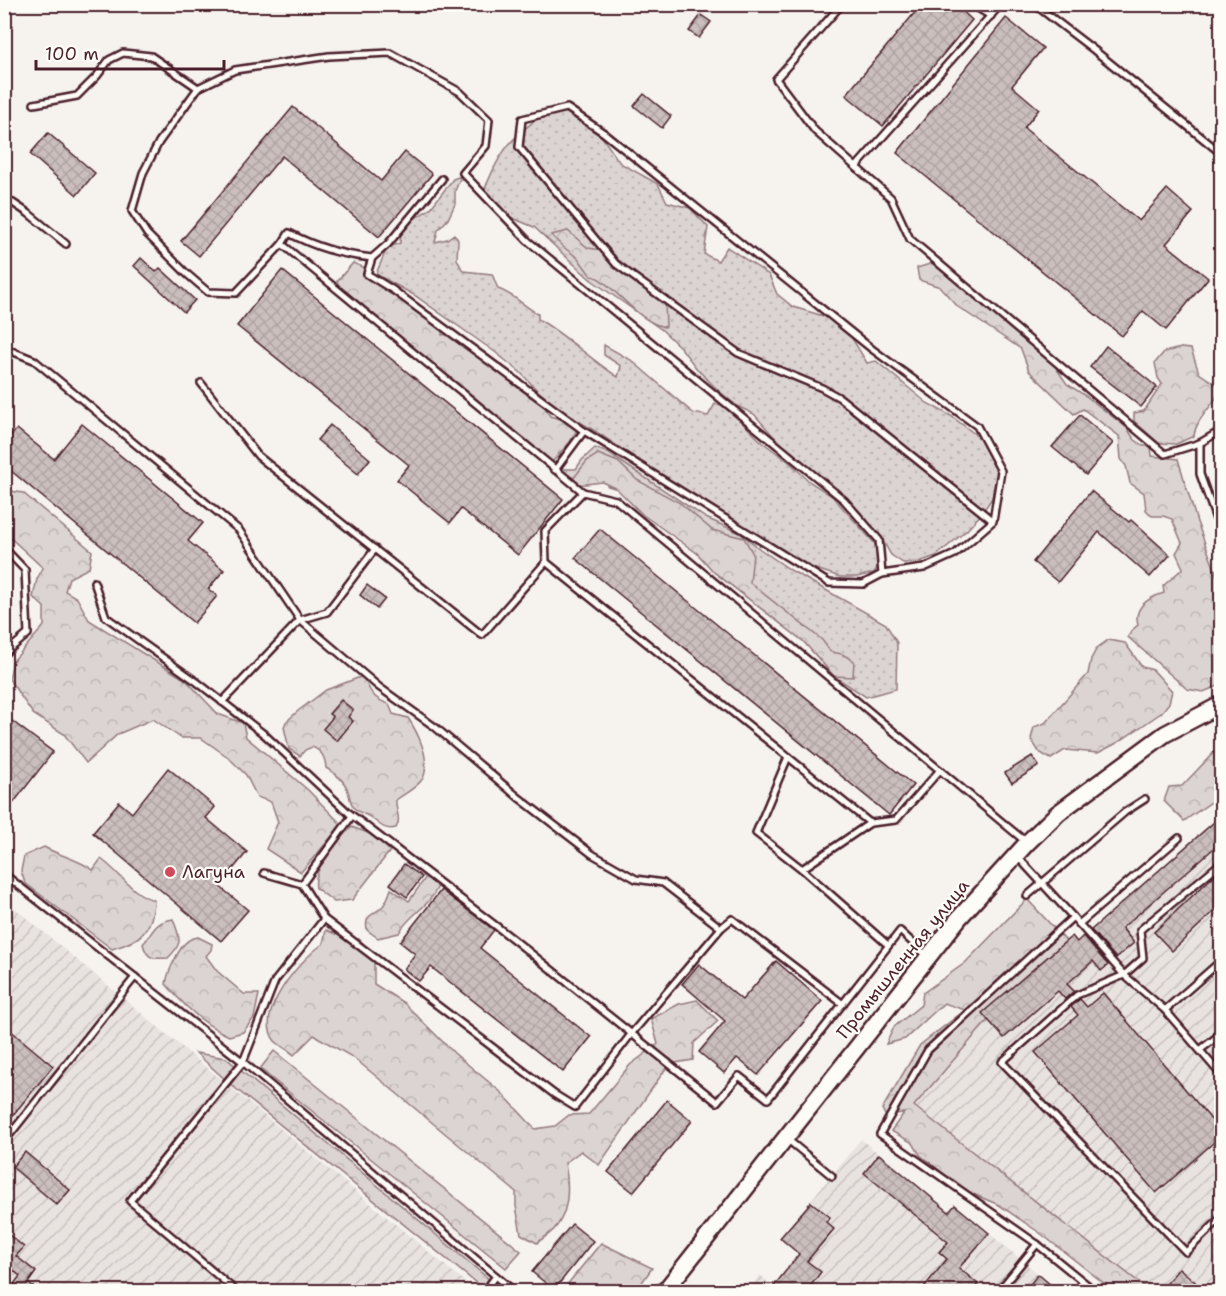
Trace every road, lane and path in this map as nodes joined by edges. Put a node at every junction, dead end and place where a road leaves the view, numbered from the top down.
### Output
1 (842, 4) edge
2 (971, 4) edge
3 (1001, 4) edge
4 (1034, 4) edge
5 (991, 16) junction
6 (198, 88) junction
7 (34, 104) dead end
8 (1221, 154) edge
9 (856, 167) junction
10 (442, 179) dead end
11 (4, 197) edge
12 (66, 244) dead end
13 (282, 244) junction
14 (372, 258) junction
15 (4, 348) edge
16 (201, 383) dead end
17 (1221, 430) edge
18 (584, 431) junction
19 (1200, 443) junction
20 (555, 470) junction
21 (583, 492) junction
22 (993, 521) junction
23 (1221, 536) edge
24 (4, 548) edge
25 (375, 549) junction
26 (546, 562) junction
27 (882, 574) junction
28 (94, 582) dead end
29 (300, 620) junction
30 (4, 654) edge
31 (222, 702) junction
32 (1221, 704) edge
33 (788, 757) junction
34 (940, 770) junction
35 (1145, 799) dead end
36 (349, 813) junction
37 (870, 823) junction
38 (1179, 838) dead end
39 (1027, 843) junction
40 (1016, 855) junction
41 (1221, 862) edge
42 (802, 869) junction
43 (264, 873) dead end
44 (4, 874) edge
45 (1042, 883) junction
46 (302, 884) junction
47 (1027, 896) dead end
48 (1073, 917) junction
49 (324, 918) junction
50 (1079, 924) junction
51 (721, 928) junction
52 (888, 945) junction
53 (928, 957) junction
54 (1221, 960) edge
55 (1124, 975) junction
56 (135, 977) junction
57 (843, 1004) junction
58 (1165, 1010) junction
59 (632, 1033) junction
60 (1221, 1033) edge
61 (1200, 1050) junction
62 (243, 1062) junction
63 (1221, 1076) edge
64 (785, 1138) junction
65 (4, 1142) edge
66 (832, 1176) dead end
67 (1221, 1217) edge
68 (1037, 1244) junction
69 (496, 1276) junction
70 (237, 1292) edge
71 (484, 1292) edge
72 (515, 1292) edge
73 (664, 1292) edge
74 (998, 1292) edge
75 (1096, 1292) edge

1 - 9 lane
2 - 5 lane
3 - 5 lane
4 - 8 lane
5 - 9 lane
6 - 7 lane
6 - 13 lane
6 - 27 lane
9 - 19 lane
10 - 14 lane
11 - 12 lane
13 - 14 lane
13 - 20 lane
14 - 18 lane
15 - 29 lane
16 - 25 lane
17 - 19 lane
18 - 20 lane
18 - 27 lane
19 - 23 lane
20 - 21 lane
21 - 26 lane
21 - 34 lane
22 - 22 lane
22 - 27 lane
24 - 30 lane
25 - 26 lane
25 - 29 lane
26 - 33 lane
28 - 31 lane
29 - 31 lane
29 - 51 lane
31 - 36 lane
32 - 39 street, Промышленная улица
33 - 37 lane
33 - 42 lane
34 - 37 lane
34 - 39 lane
35 - 45 lane
36 - 46 lane
36 - 59 lane
37 - 42 lane
38 - 50 lane
39 - 40 street, Промышленная улица
40 - 45 lane
40 - 53 street, Промышленная улица
41 - 55 lane
42 - 52 lane
43 - 46 lane
44 - 56 lane
45 - 47 lane
45 - 48 lane
46 - 49 lane
48 - 50 lane
48 - 68 lane
49 - 59 lane
49 - 62 lane
50 - 55 lane
51 - 57 lane
51 - 59 lane
52 - 53 lane
52 - 57 lane
53 - 64 street, Промышленная улица
54 - 58 lane
55 - 58 lane
55 - 67 lane
56 - 62 lane
56 - 65 lane
57 - 59 lane
58 - 61 lane
60 - 61 lane
61 - 63 lane
62 - 69 lane
62 - 70 lane
64 - 66 lane
64 - 73 street, Промышленная улица
68 - 74 lane
68 - 75 lane
69 - 71 lane
69 - 72 lane

